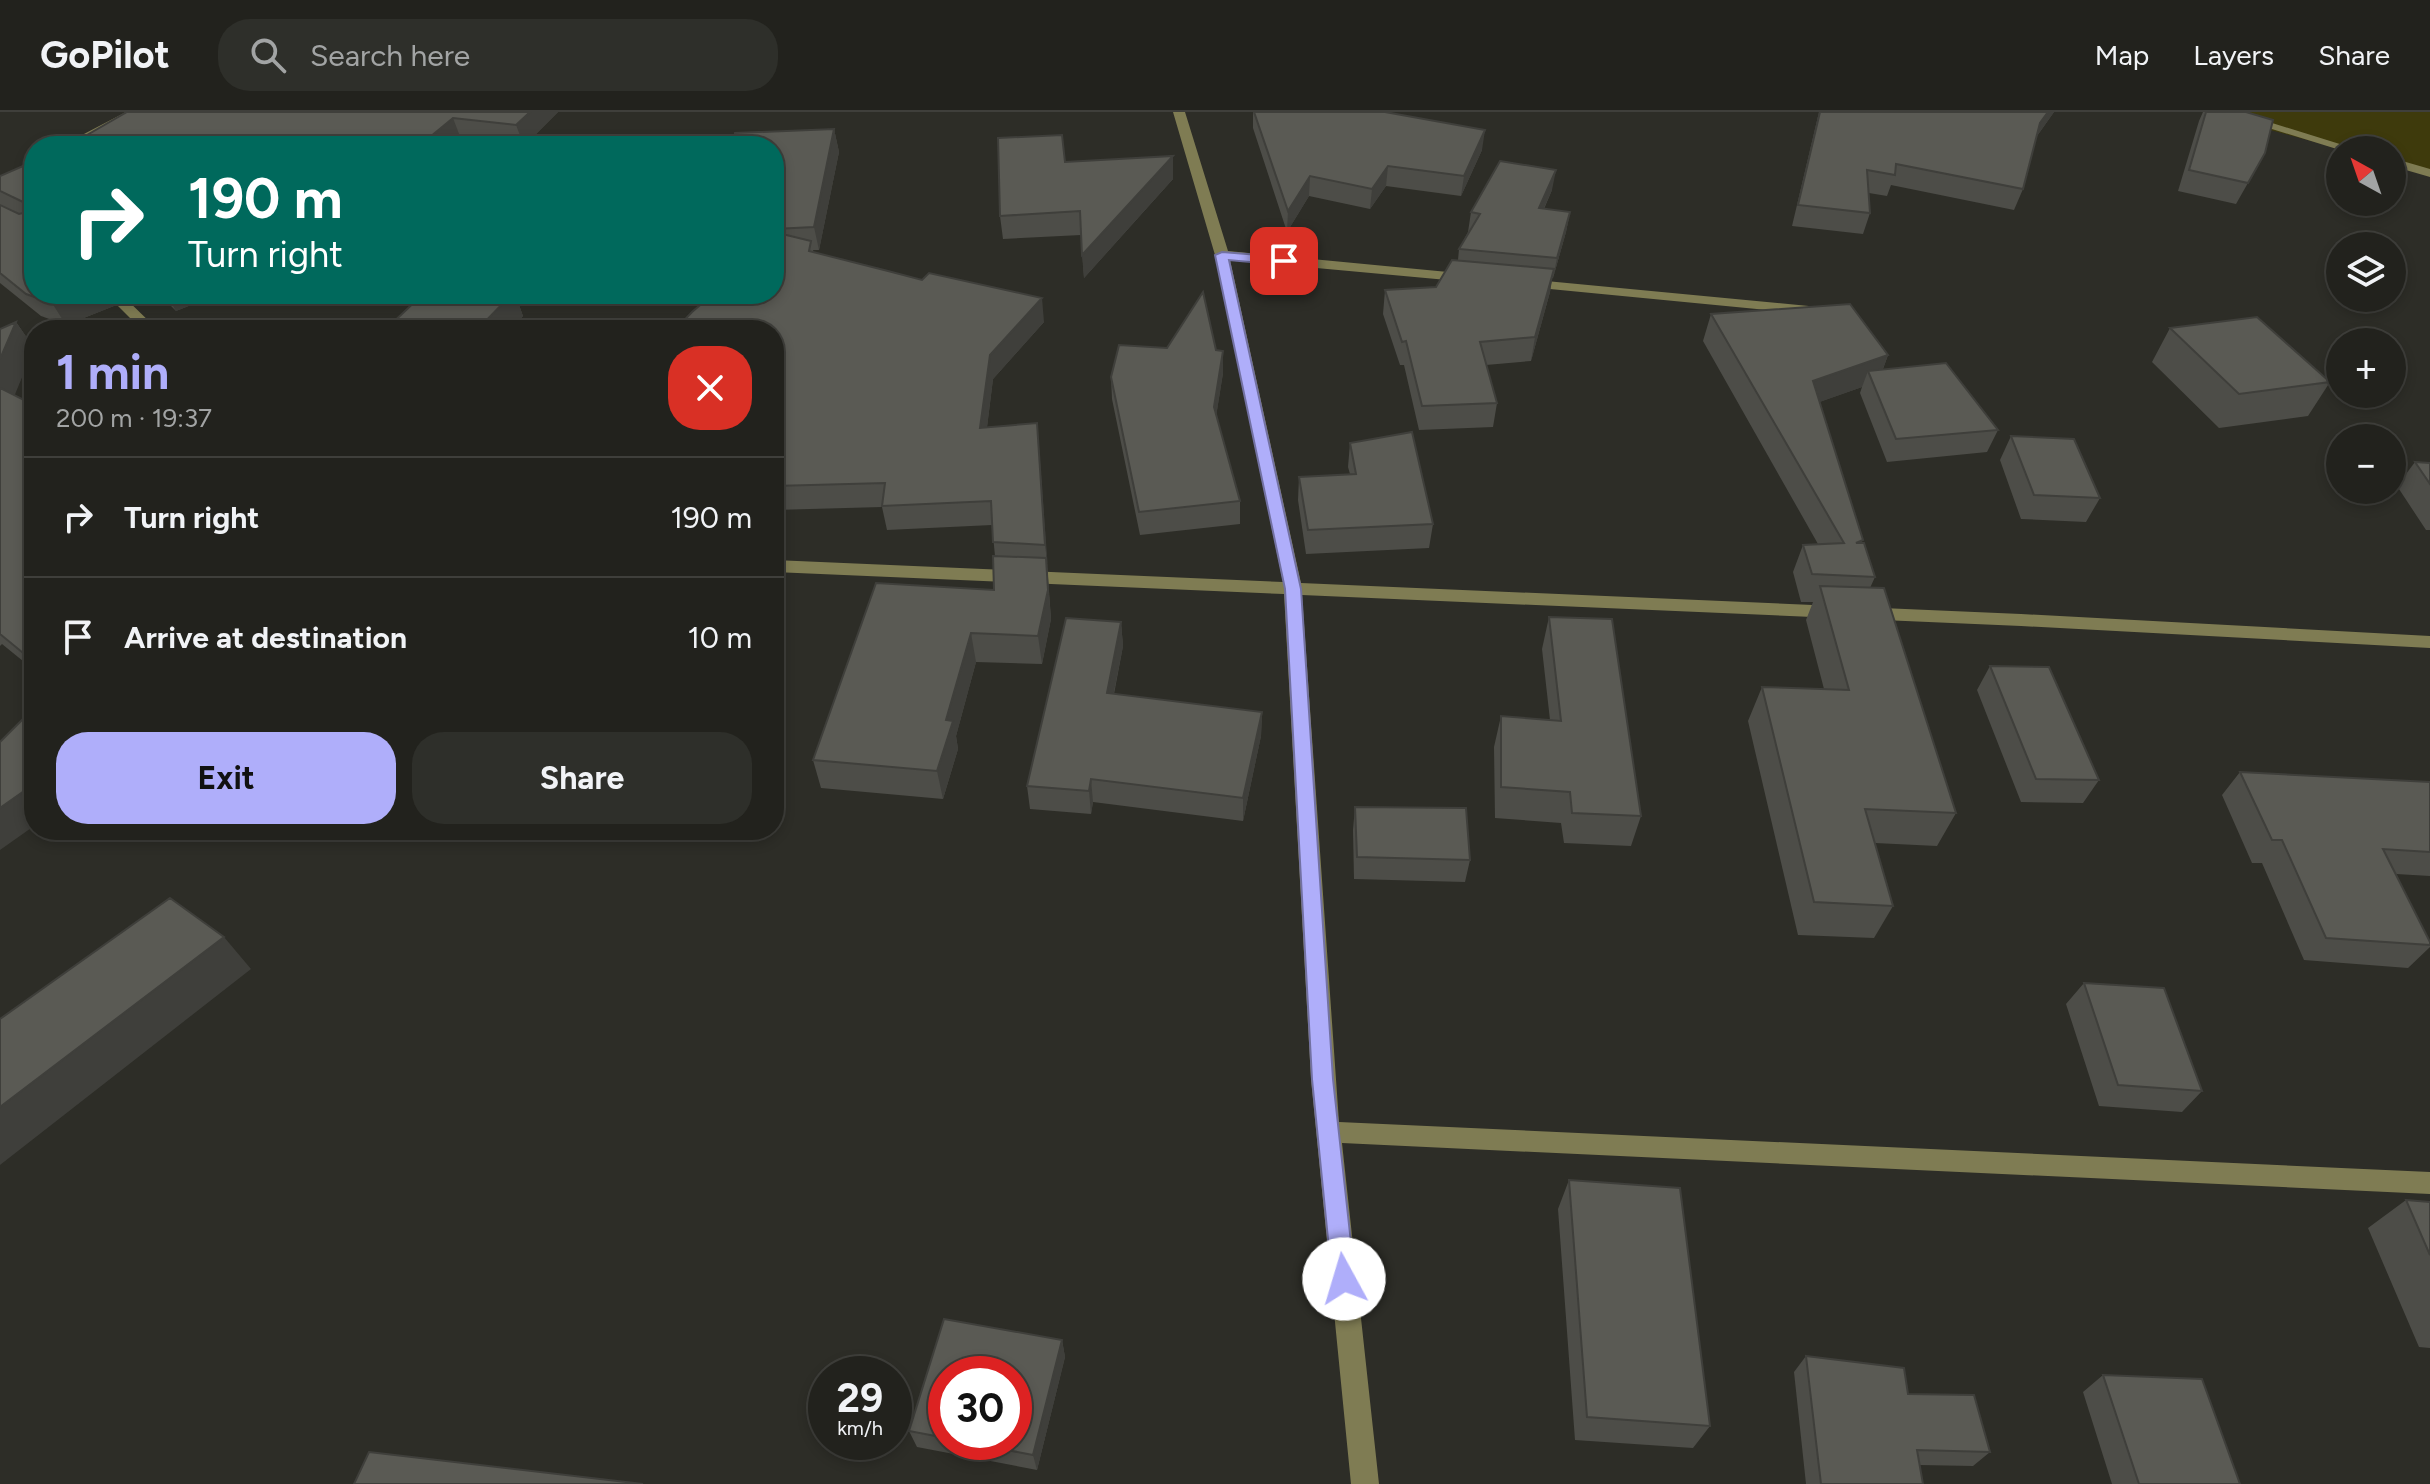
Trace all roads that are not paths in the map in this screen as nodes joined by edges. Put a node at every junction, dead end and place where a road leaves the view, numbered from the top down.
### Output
1 (136, 112) edge
2 (1179, 112) edge
3 (2223, 112) edge
4 (87, 136) edge
5 (2326, 142) edge
6 (2406, 166) edge
7 (2430, 173) edge
8 (1222, 255) junction
9 (124, 304) edge
10 (1839, 312) edge
11 (140, 320) edge
12 (784, 566) edge
13 (1293, 589) junction
14 (2430, 642) edge
15 (1328, 1132) junction
16 (2430, 1183) edge
17 (1365, 1484) edge

1 - 4 street
2 - 8 street
3 - 5 street
6 - 7 street
8 - 10 street
8 - 13 street
9 - 11 street
12 - 13 street
13 - 14 street
13 - 15 street
15 - 16 street
15 - 17 street

